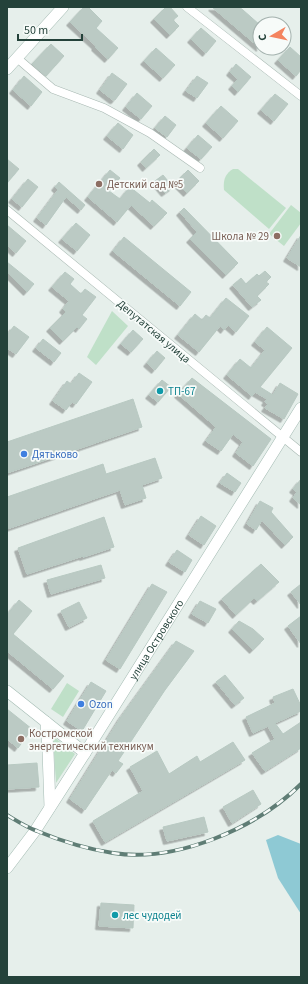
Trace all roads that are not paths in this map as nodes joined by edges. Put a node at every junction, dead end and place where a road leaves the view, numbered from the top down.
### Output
1 (63, 7) edge
2 (187, 7) edge
3 (17, 58) junction
4 (7, 69) edge
5 (301, 96) edge
6 (200, 168) dead end
7 (7, 210) edge
8 (301, 408) edge
9 (283, 437) junction
10 (301, 452) edge
11 (7, 692) edge
12 (46, 722) junction
13 (85, 753) junction
14 (50, 807) junction
15 (7, 868) edge

1 - 3 main road
2 - 5 street
3 - 4 main road
3 - 6 street
7 - 9 street, Депутатская улица
8 - 9 main road, улица Островского
9 - 10 street, Депутатская улица
9 - 13 main road, улица Островского
11 - 12 main road
12 - 13 main road
12 - 14 main road
13 - 14 main road, улица Островского
14 - 15 main road, улица Островского

